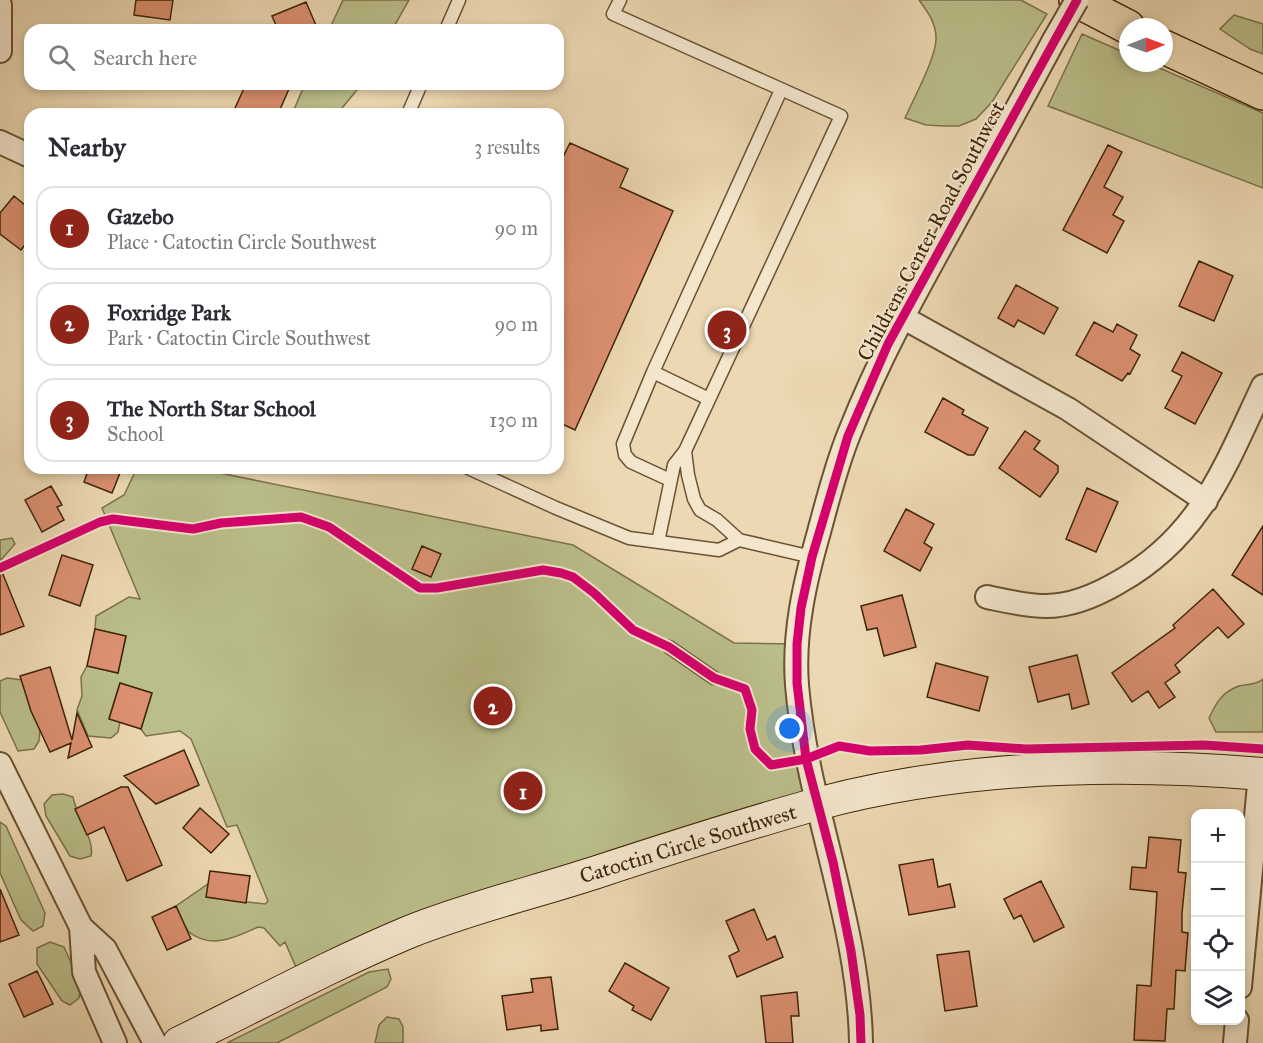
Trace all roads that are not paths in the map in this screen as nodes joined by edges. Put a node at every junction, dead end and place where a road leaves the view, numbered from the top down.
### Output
1 (459, 0) edge
2 (620, 0) edge
3 (1077, 0) edge
4 (0, 5) edge
5 (1119, 22) edge
6 (449, 24) edge
7 (0, 51) edge
8 (1173, 51) edge
9 (418, 90) edge
10 (781, 90) junction
11 (1263, 93) edge
12 (411, 108) edge
13 (0, 142) edge
14 (24, 153) edge
15 (902, 317) junction
16 (653, 372) junction
17 (1263, 386) edge
18 (709, 399) junction
19 (685, 451) junction
20 (481, 474) edge
21 (670, 480) junction
22 (1206, 501) junction
23 (739, 540) junction
24 (657, 542) junction
25 (812, 557) junction
26 (987, 597) dead end
27 (669, 647) dead end
28 (714, 678) dead end
29 (0, 764) edge
30 (1261, 774) edge
31 (818, 804) junction
32 (81, 927) junction
33 (1253, 966) edge
34 (1245, 979) edge
35 (1237, 1025) edge
36 (115, 1043) edge
37 (155, 1043) edge
38 (179, 1043) edge
39 (861, 1043) edge
40 (1235, 1043) edge

1 - 6 lane
2 - 10 lane
3 - 5 highway
3 - 15 street, Childrens Center Road Southwest, bridge
4 - 7 street
8 - 11 highway
9 - 12 lane
10 - 16 lane
10 - 18 lane
13 - 14 street
15 - 22 street
15 - 25 street, Childrens Center Road Southwest
16 - 18 lane
16 - 21 lane
17 - 22 street
18 - 19 lane
19 - 21 lane
19 - 23 lane
20 - 24 lane
21 - 24 lane
22 - 26 street
23 - 24 lane
23 - 25 lane
25 - 31 street, Childrens Center Road Southwest
27 - 28 lane
29 - 32 street
30 - 31 main road, Catoctin Circle Southwest
30 - 33 street
31 - 38 main road, Catoctin Circle Southwest
31 - 39 street, Childrens Center Road Southwest
32 - 36 street
32 - 37 street
33 - 34 street
35 - 40 street

